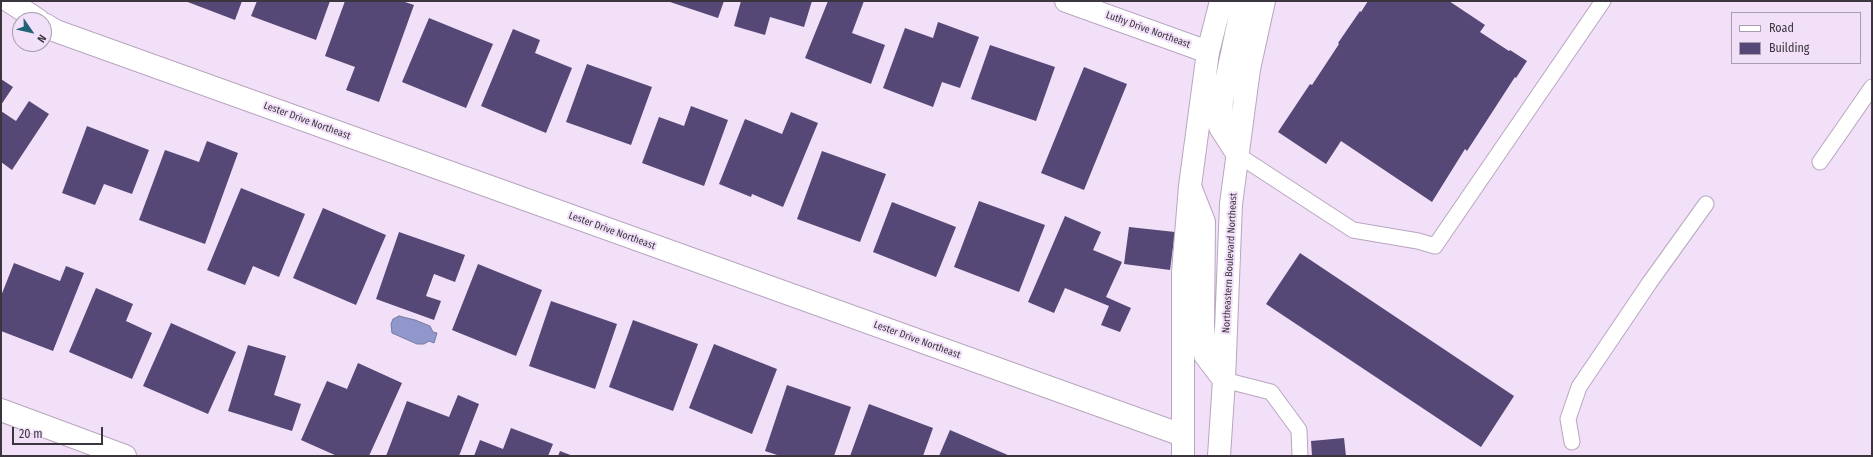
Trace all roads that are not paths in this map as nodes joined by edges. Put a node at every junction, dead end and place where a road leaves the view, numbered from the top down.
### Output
1 (9, 1) edge
2 (1066, 1) edge
3 (1221, 1) edge
4 (1243, 1) edge
5 (1264, 1) edge
6 (1603, 1) edge
7 (26, 12) edge
8 (52, 29) edge
9 (1208, 52) junction
10 (1872, 87) edge
11 (1238, 155) junction
12 (1820, 162) dead end
13 (1190, 186) junction
14 (1706, 204) dead end
15 (1224, 380) junction
16 (1, 410) edge
17 (1572, 442) dead end
18 (1182, 445) edge
19 (125, 456) edge
20 (1219, 456) edge
21 (1300, 456) edge

1 - 7 street
2 - 9 street, Luthy Drive Northeast
3 - 9 street
4 - 11 street
5 - 11 street, Northeastern Boulevard Northeast
6 - 11 lane
8 - 18 street, Lester Drive Northeast
9 - 13 street
10 - 12 lane
11 - 15 street, Northeastern Boulevard Northeast
13 - 15 street
13 - 18 street
14 - 17 lane
15 - 20 street, Northeastern Boulevard Northeast
15 - 21 lane
16 - 19 street

